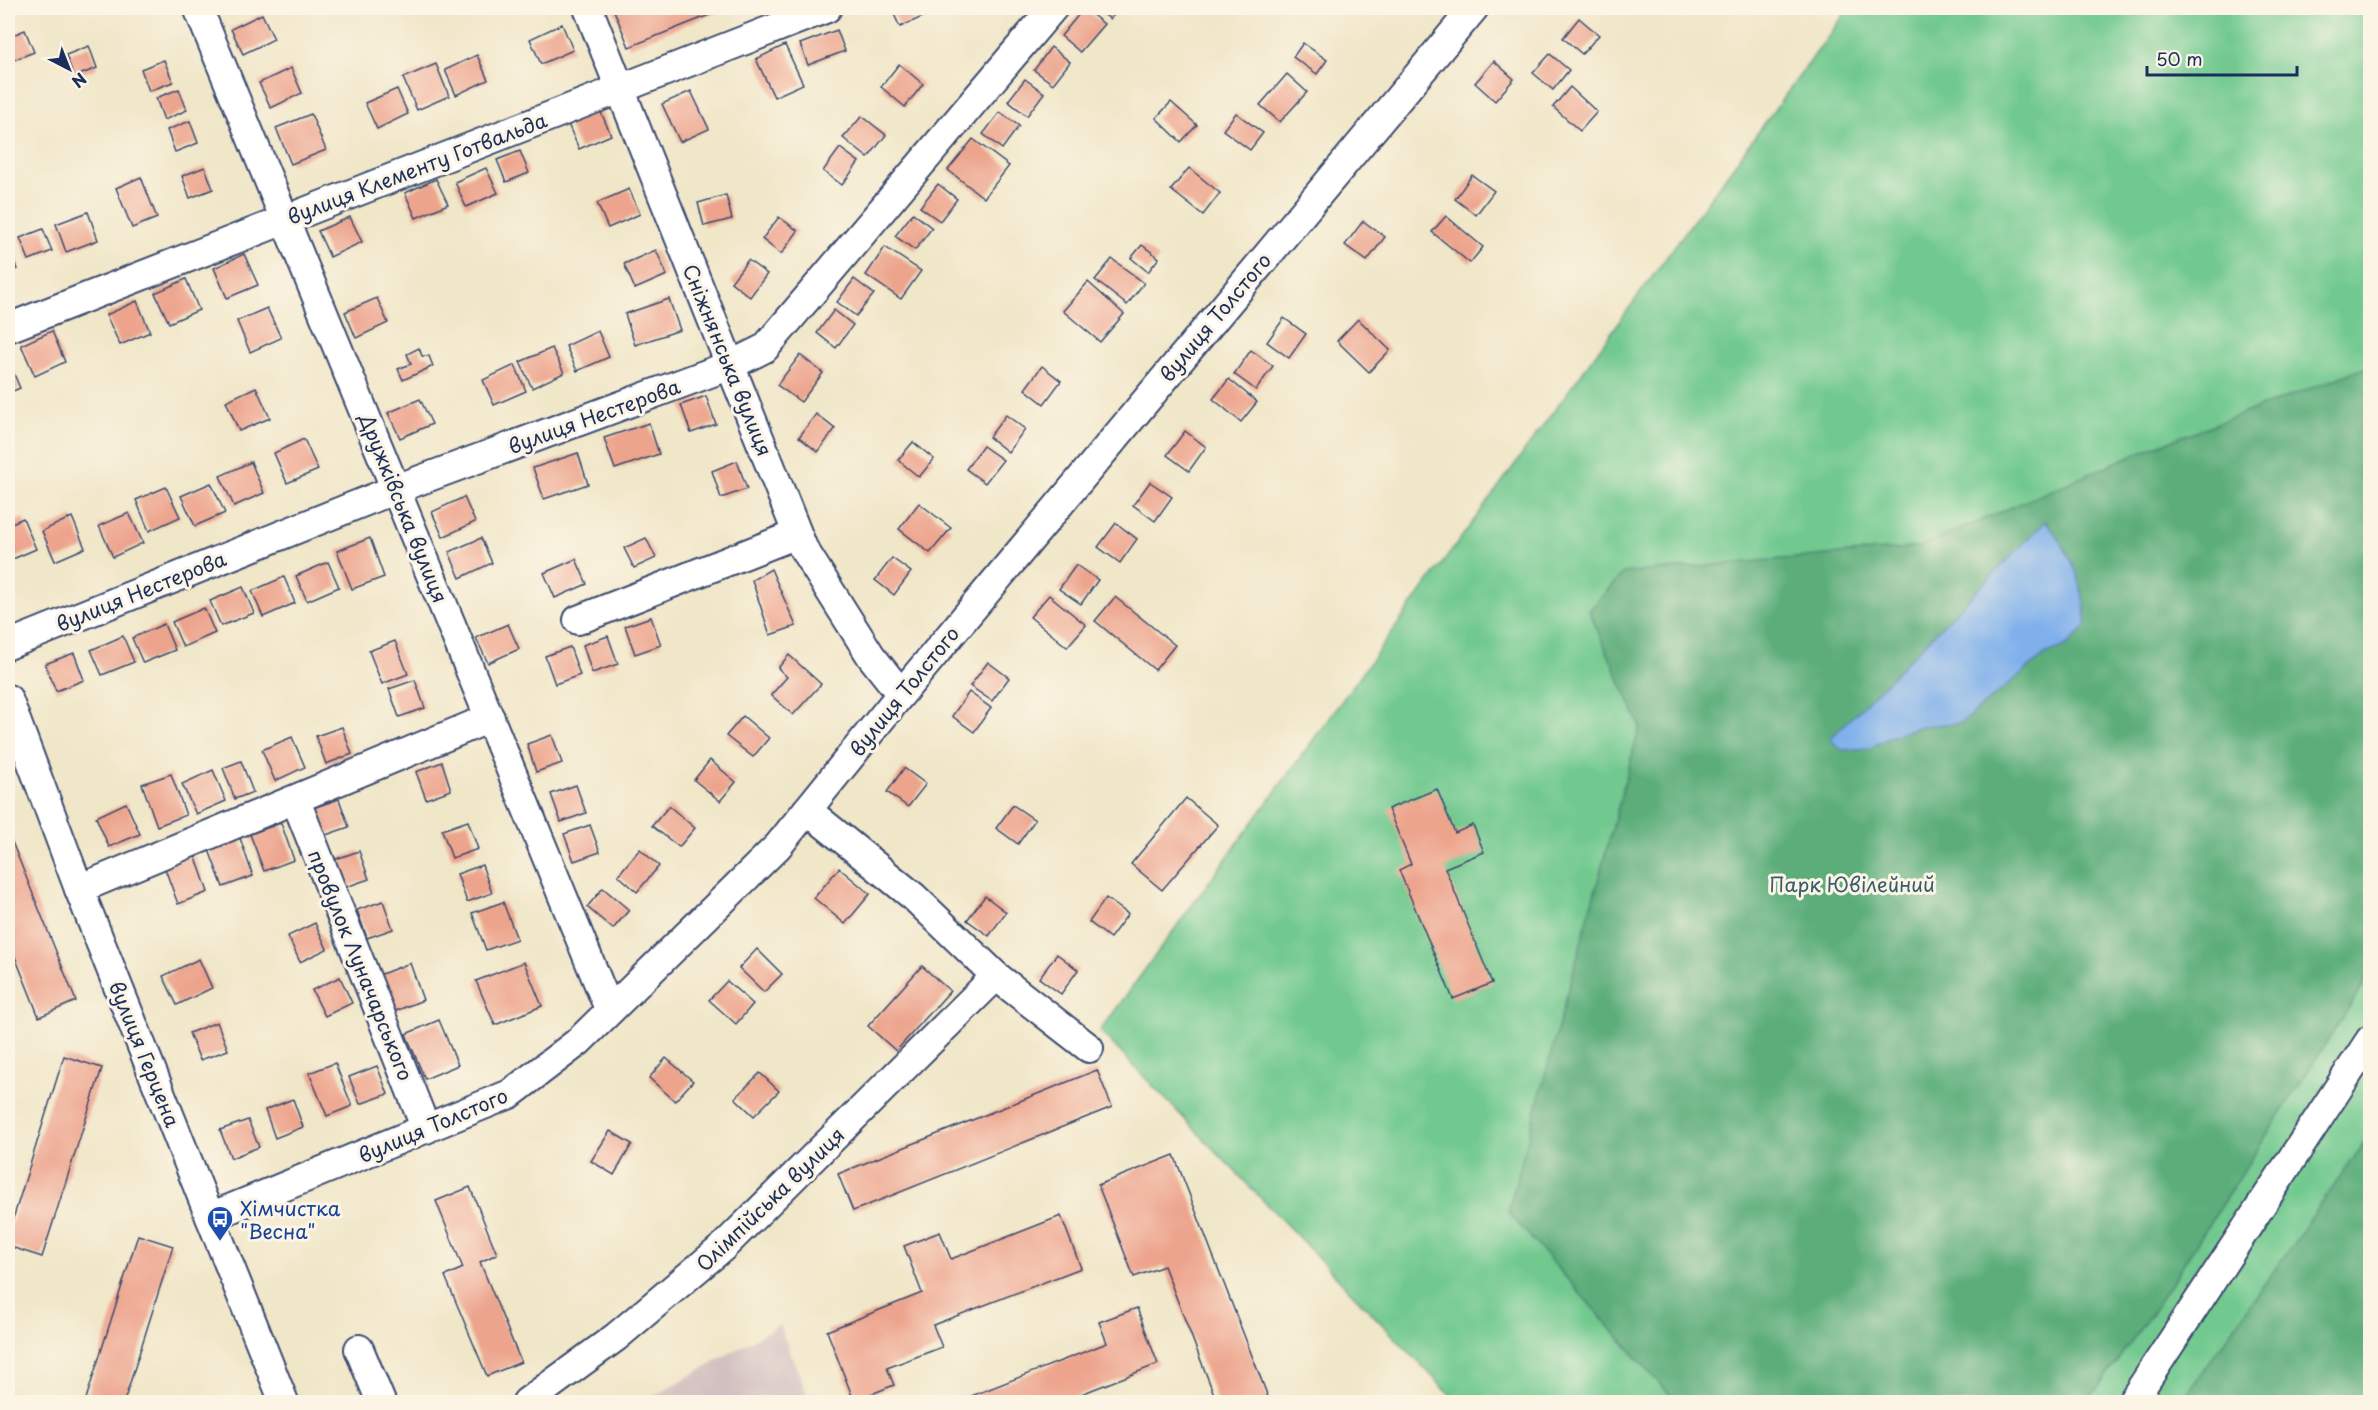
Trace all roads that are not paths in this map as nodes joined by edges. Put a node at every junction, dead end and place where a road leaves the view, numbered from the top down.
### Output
1 (198, 8) edge
2 (588, 8) edge
3 (827, 8) edge
4 (1053, 8) edge
5 (1474, 8) edge
6 (620, 88) junction
7 (285, 219) junction
8 (8, 328) edge
9 (731, 365) junction
10 (396, 489) junction
11 (797, 534) junction
12 (578, 620) dead end
13 (8, 645) edge
14 (901, 694) junction
15 (9, 702) edge
16 (490, 718) junction
17 (296, 801) junction
18 (807, 810) junction
19 (79, 889) junction
20 (996, 976) junction
21 (609, 1010) junction
22 (2370, 1040) edge
23 (1089, 1048) dead end
24 (426, 1129) junction
25 (210, 1217) junction
26 (359, 1349) dead end
27 (284, 1402) edge
28 (381, 1402) edge
29 (527, 1402) edge
30 (2132, 1402) edge

1 - 7 street, Дружківська вулиця
2 - 6 street, Сніжнянська вулиця
3 - 6 street, вулиця Клементу Готвальда
4 - 9 street, вулиця Нестерова
5 - 14 street, вулиця Толстого
6 - 7 street, вулиця Клементу Готвальда
6 - 9 street, Сніжнянська вулиця
7 - 8 street, вулиця Клементу Готвальда
7 - 10 street, Дружківська вулиця
9 - 10 street, вулиця Нестерова
9 - 11 street, Сніжнянська вулиця
10 - 13 street, вулиця Нестерова
10 - 16 street, Дружківська вулиця
11 - 12 street
11 - 14 street, Сніжнянська вулиця
14 - 18 street, вулиця Толстого
15 - 19 street, вулиця Герцена
16 - 17 street
16 - 21 street, Дружківська вулиця
17 - 19 street
17 - 24 street, провулок Луначарського
18 - 20 street
18 - 21 street, вулиця Толстого
19 - 25 street, вулиця Герцена
20 - 23 street
20 - 29 street, Олімпійська вулиця
21 - 24 street, вулиця Толстого
22 - 30 street
24 - 25 street, вулиця Толстого
25 - 27 street, вулиця Герцена
26 - 28 street

